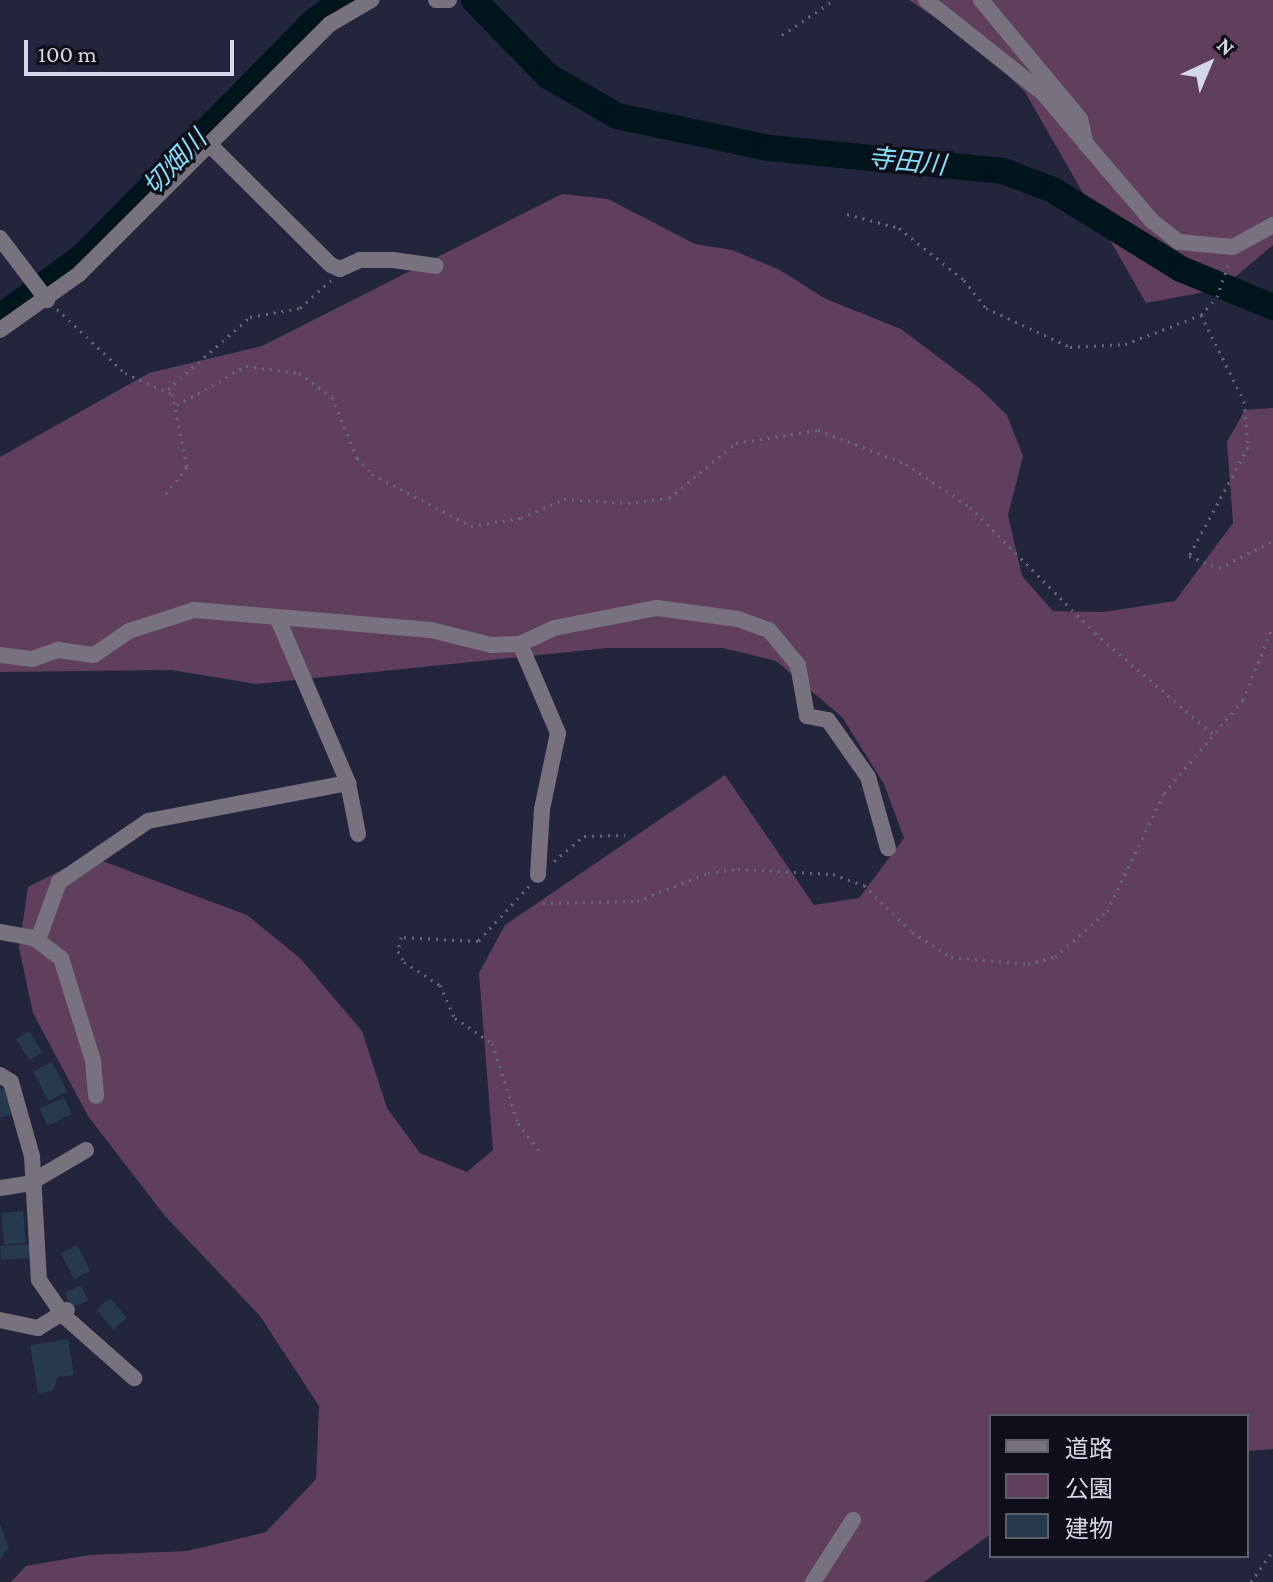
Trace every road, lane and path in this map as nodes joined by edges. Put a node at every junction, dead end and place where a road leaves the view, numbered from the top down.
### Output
1 (371, 0) edge
2 (436, 0) edge
3 (449, 0) edge
4 (834, 0) edge
5 (926, 0) edge
6 (981, 0) edge
7 (782, 35) dead end
8 (1086, 144) junction
9 (210, 145) junction
10 (847, 214) dead end
11 (1273, 225) edge
12 (0, 238) edge
13 (1233, 247) junction
14 (436, 266) dead end
15 (340, 269) junction
16 (47, 300) junction
17 (1201, 315) junction
18 (0, 330) edge
19 (168, 389) junction
20 (177, 405) dead end
21 (163, 498) dead end
22 (1273, 541) edge
23 (277, 617) junction
24 (1273, 626) edge
25 (520, 644) junction
26 (0, 655) edge
27 (1214, 735) junction
28 (348, 783) junction
29 (358, 834) dead end
30 (625, 835) dead end
31 (888, 848) dead end
32 (538, 875) junction
33 (543, 903) dead end
34 (0, 932) edge
35 (38, 940) junction
36 (0, 1075) edge
37 (96, 1096) dead end
38 (86, 1150) dead end
39 (539, 1151) dead end
40 (34, 1181) junction
41 (0, 1188) edge
42 (64, 1312) junction
43 (0, 1320) edge
44 (134, 1378) dead end
45 (853, 1520) dead end
46 (1273, 1550) edge
47 (813, 1582) edge
48 (1251, 1582) edge

1 - 9 street
2 - 3 street
4 - 7 path
5 - 8 street
6 - 8 street
8 - 13 street
9 - 15 street
9 - 16 street
10 - 17 path
11 - 13 street
12 - 16 street
13 - 17 path
14 - 15 street
15 - 19 path
16 - 18 street
16 - 19 path
17 - 22 path
19 - 21 path
20 - 27 path
23 - 25 street
23 - 26 street
23 - 28 street
24 - 27 path
25 - 31 street
25 - 32 street
27 - 33 path
28 - 29 street
28 - 35 street
30 - 32 path
32 - 39 path
34 - 35 street
35 - 37 street
36 - 40 street
38 - 40 street
40 - 41 street
40 - 42 street
42 - 43 street
42 - 44 street
45 - 47 street
46 - 48 path

